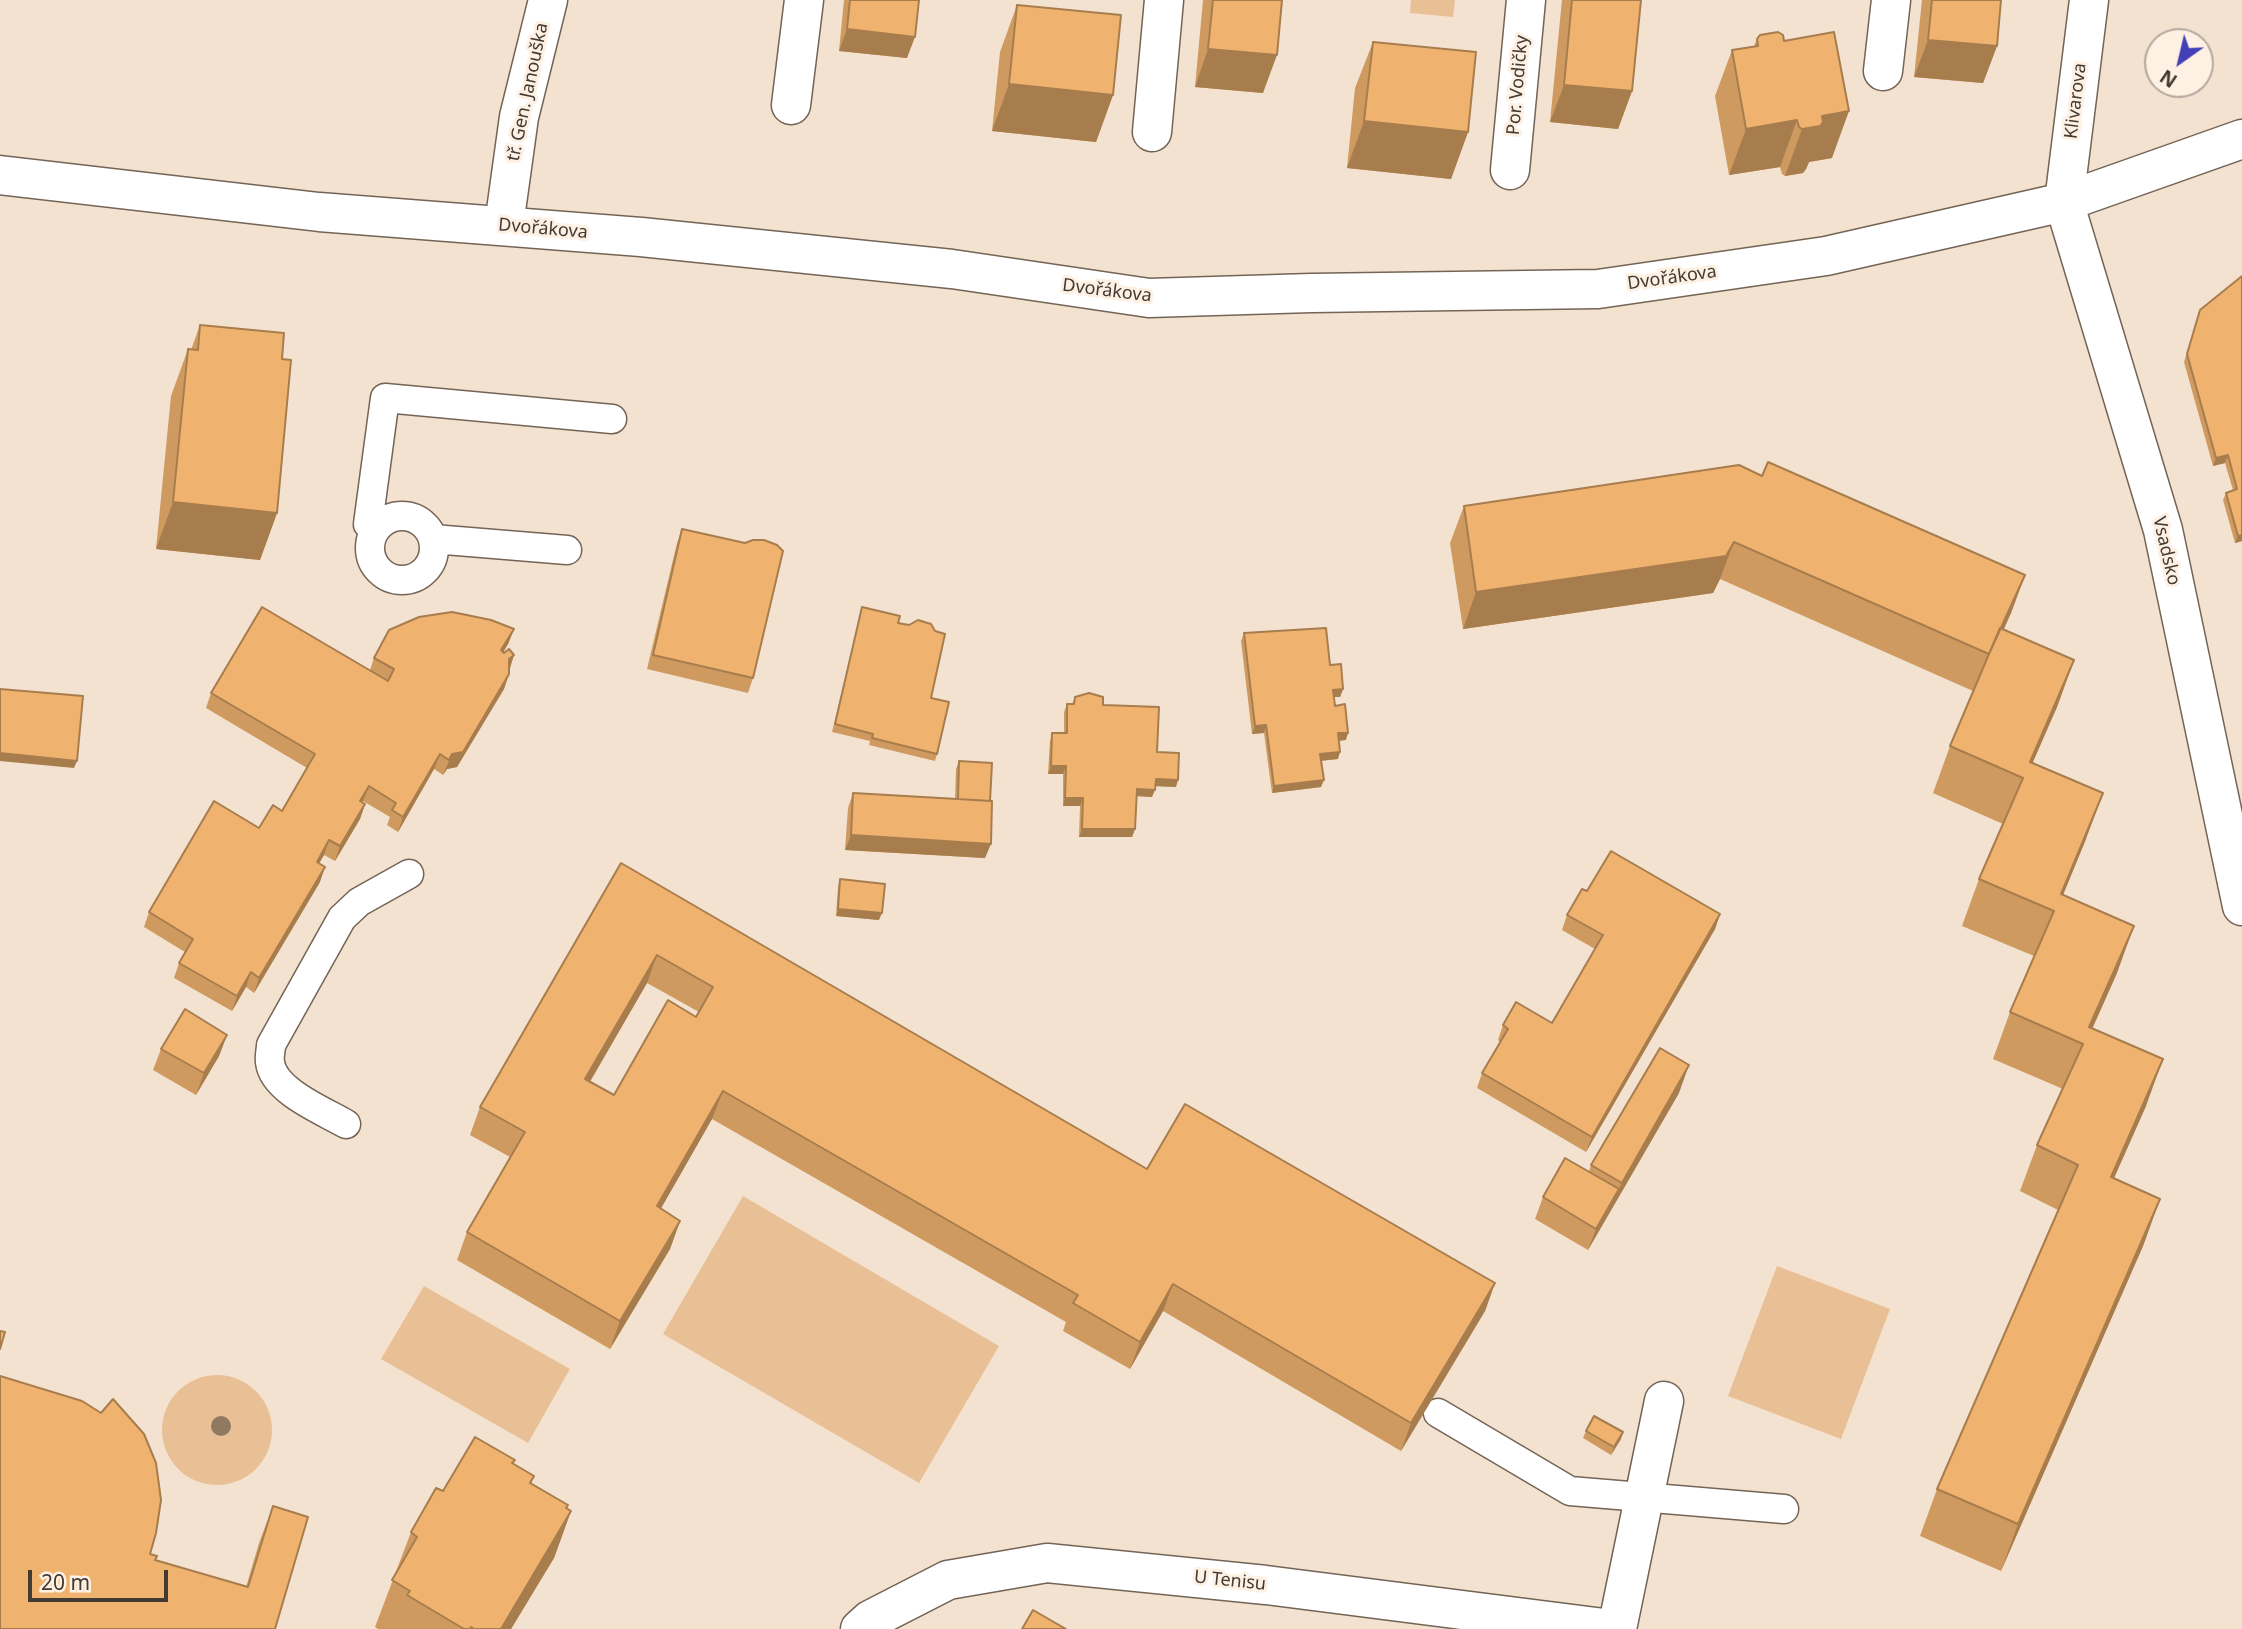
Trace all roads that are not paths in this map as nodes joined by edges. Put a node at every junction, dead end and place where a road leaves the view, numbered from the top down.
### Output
1 (548, 0) edge
2 (804, 0) edge
3 (1164, 0) edge
4 (1526, 0) edge
5 (1891, 0) edge
6 (2089, 0) edge
7 (1884, 71) dead end
8 (791, 105) dead end
9 (1152, 132) dead end
10 (2242, 139) edge
11 (1510, 170) dead end
12 (0, 175) edge
13 (2064, 202) junction
14 (504, 225) junction
15 (612, 419) dead end
16 (376, 529) junction
17 (433, 539) junction
18 (567, 550) dead end
19 (409, 874) dead end
20 (2242, 906) edge
21 (346, 1124) dead end
22 (1664, 1401) dead end
23 (1438, 1413) edge
24 (1644, 1497) junction
25 (1784, 1509) dead end
26 (860, 1629) edge
27 (1612, 1629) edge
28 (1617, 1629) edge

1 - 14 street, tř. Gen. Janouška
2 - 8 street
3 - 9 street
4 - 11 street, Por. Vodičky
5 - 7 street
6 - 13 street, Klivarova
10 - 13 street, Dvořákova
12 - 14 street, Dvořákova
13 - 14 street, Dvořákova
13 - 20 street, Vsadsko
15 - 16 lane
16 - 17 lane
16 - 17 lane
17 - 18 lane
19 - 21 lane
22 - 24 street
23 - 24 lane
24 - 25 lane
24 - 28 street
26 - 27 street, U Tenisu

